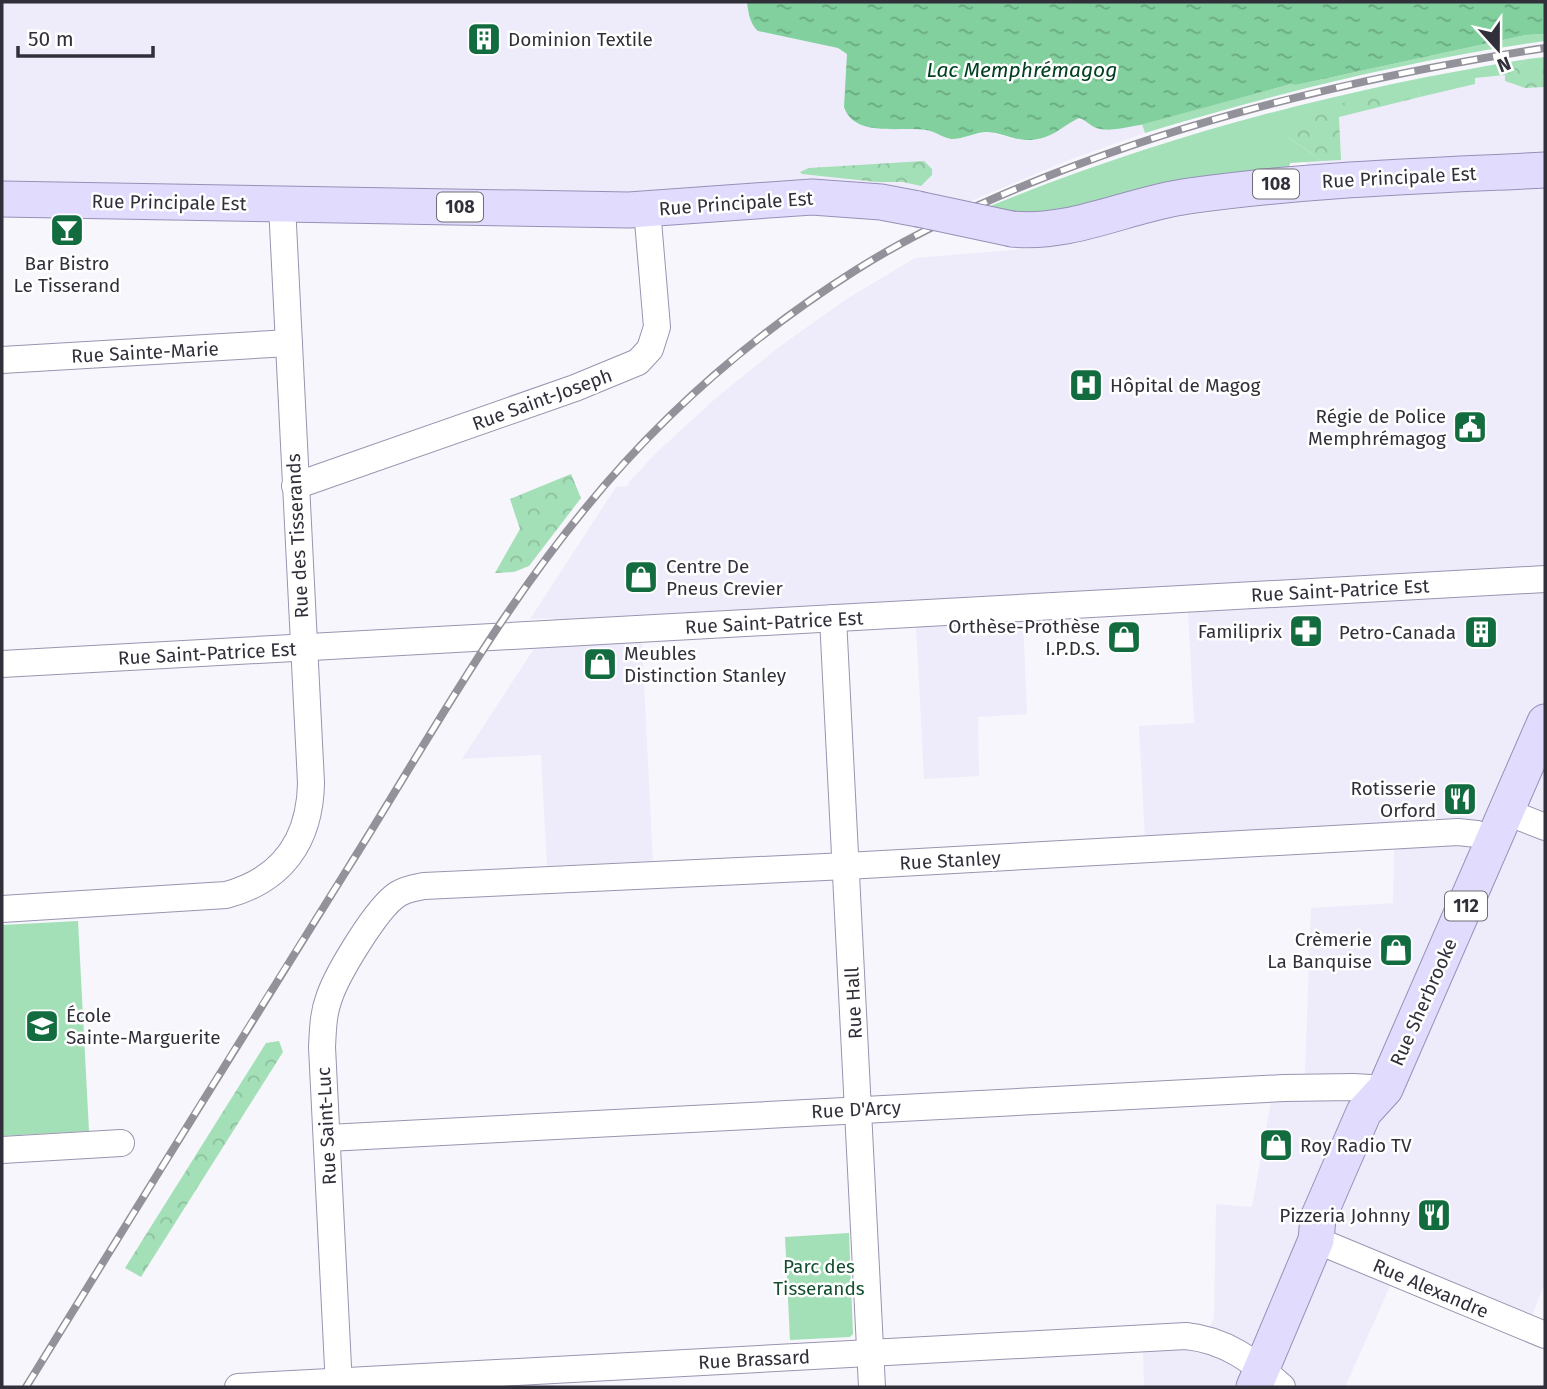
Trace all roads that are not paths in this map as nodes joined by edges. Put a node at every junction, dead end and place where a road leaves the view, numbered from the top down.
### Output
1 (1545, 170) edge
2 (2, 199) edge
3 (282, 205) junction
4 (647, 209) junction
5 (289, 343) junction
6 (2, 360) edge
7 (295, 486) junction
8 (1545, 579) edge
9 (833, 618) junction
10 (303, 648) junction
11 (2, 664) edge
12 (1545, 722) edge
13 (1500, 827) junction
14 (1545, 827) edge
15 (846, 866) junction
16 (405, 891) joint
17 (2, 909) edge
18 (1385, 1090) junction
19 (858, 1109) junction
20 (328, 1138) junction
21 (121, 1143) dead end
22 (2, 1150) edge
23 (1316, 1240) junction
24 (1545, 1335) edge
25 (870, 1353) junction
26 (1266, 1381) edge
27 (339, 1384) edge
28 (238, 1387) edge
29 (872, 1387) edge

1 - 4 main road, Rue Principale Est / 108, bridge
2 - 3 main road, Rue Principale Est / 108
3 - 4 main road, Rue Principale Est / 108
3 - 5 street, Rue des Tisserands
4 - 7 street, Rue Saint-Joseph
5 - 6 street, Rue Sainte-Marie
5 - 7 street, Rue des Tisserands
7 - 10 street, Rue des Tisserands
8 - 9 street, Rue Saint-Patrice Est
9 - 10 street, Rue Saint-Patrice Est
9 - 15 street, Rue Hall
10 - 11 street, Rue Saint-Patrice Est
10 - 17 street, Rue des Tisserands
12 - 13 main road, Rue Sherbrooke / 112
13 - 14 street, Rue Stanley
13 - 15 street, Rue Stanley
13 - 18 main road, Rue Sherbrooke / 112
15 - 16 street, Rue Stanley
15 - 19 street, Rue Hall
16 - 20 street, Rue Saint-Luc
18 - 19 street, Rue D'Arcy
18 - 23 main road, Rue Sherbrooke / 112
19 - 20 street, Rue D'Arcy
19 - 25 street, Rue Hall
20 - 27 street, Rue Saint-Luc
21 - 22 street
23 - 24 street, Rue Alexandre
23 - 26 main road, Rue Sherbrooke / 112
25 - 26 street, Rue Brassard
25 - 27 street, Rue Brassard
25 - 29 street, Rue Hall
27 - 28 street, Rue Brassard

